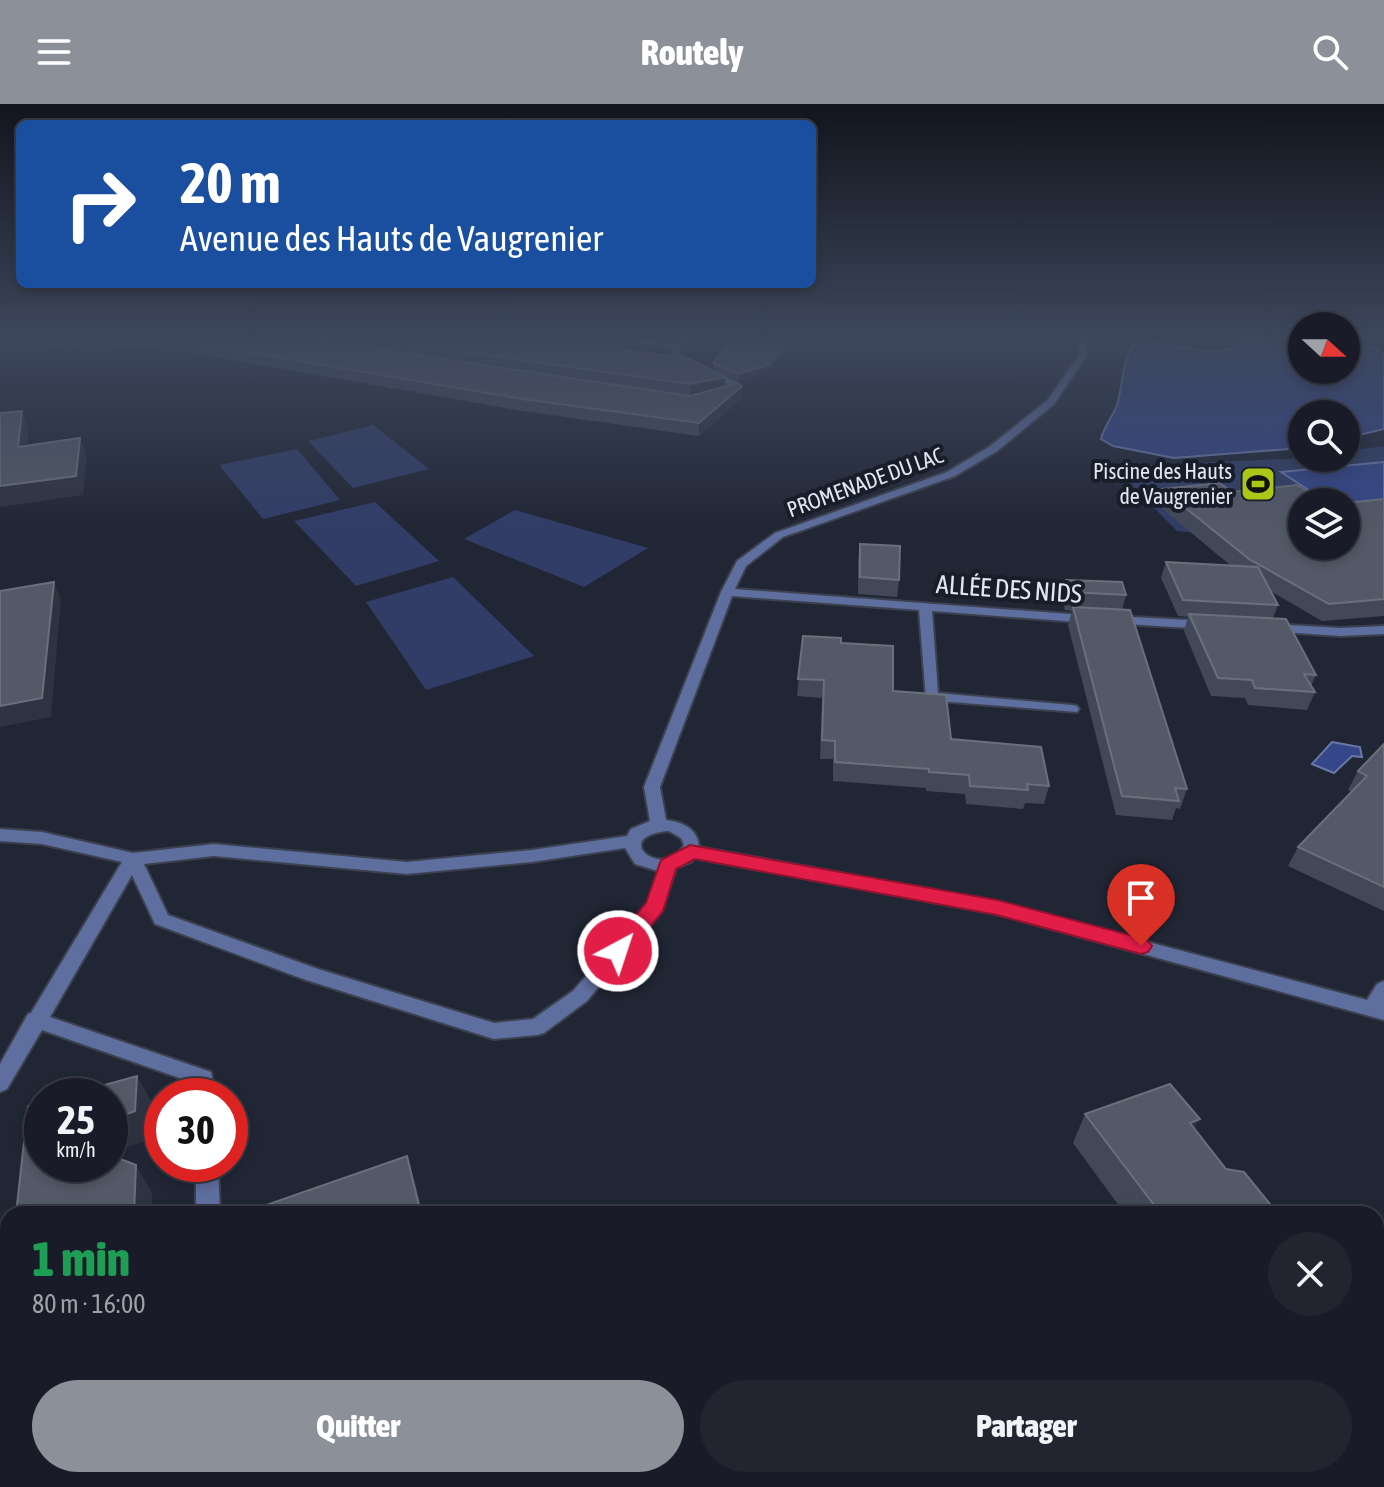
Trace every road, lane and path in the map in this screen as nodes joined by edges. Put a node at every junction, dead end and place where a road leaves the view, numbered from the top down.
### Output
1 (1050, 403) edge
2 (727, 592) junction
3 (925, 608) junction
4 (1214, 625) edge
5 (1262, 628) edge
6 (1384, 630) edge
7 (1072, 709) dead end
8 (659, 824) junction
9 (0, 835) edge
10 (631, 841) junction
11 (690, 851) junction
12 (133, 859) junction
13 (668, 865) junction
14 (1384, 989) edge
15 (1378, 1010) edge
16 (35, 1020) junction
17 (204, 1078) edge
18 (0, 1083) edge
19 (207, 1182) edge
20 (208, 1206) edge

1 - 2 street, PROMENADE DU LAC
2 - 3 street, ALLÉE DES NIDS
2 - 8 street, PROMENADE DU LAC
3 - 4 street, ALLÉE DES NIDS
3 - 7 street
5 - 6 street
8 - 10 street
8 - 11 street
9 - 12 street
10 - 12 street
10 - 13 street
11 - 13 street
11 - 15 street
12 - 13 street
12 - 16 street
14 - 15 street
16 - 17 street
16 - 18 street
19 - 20 street

